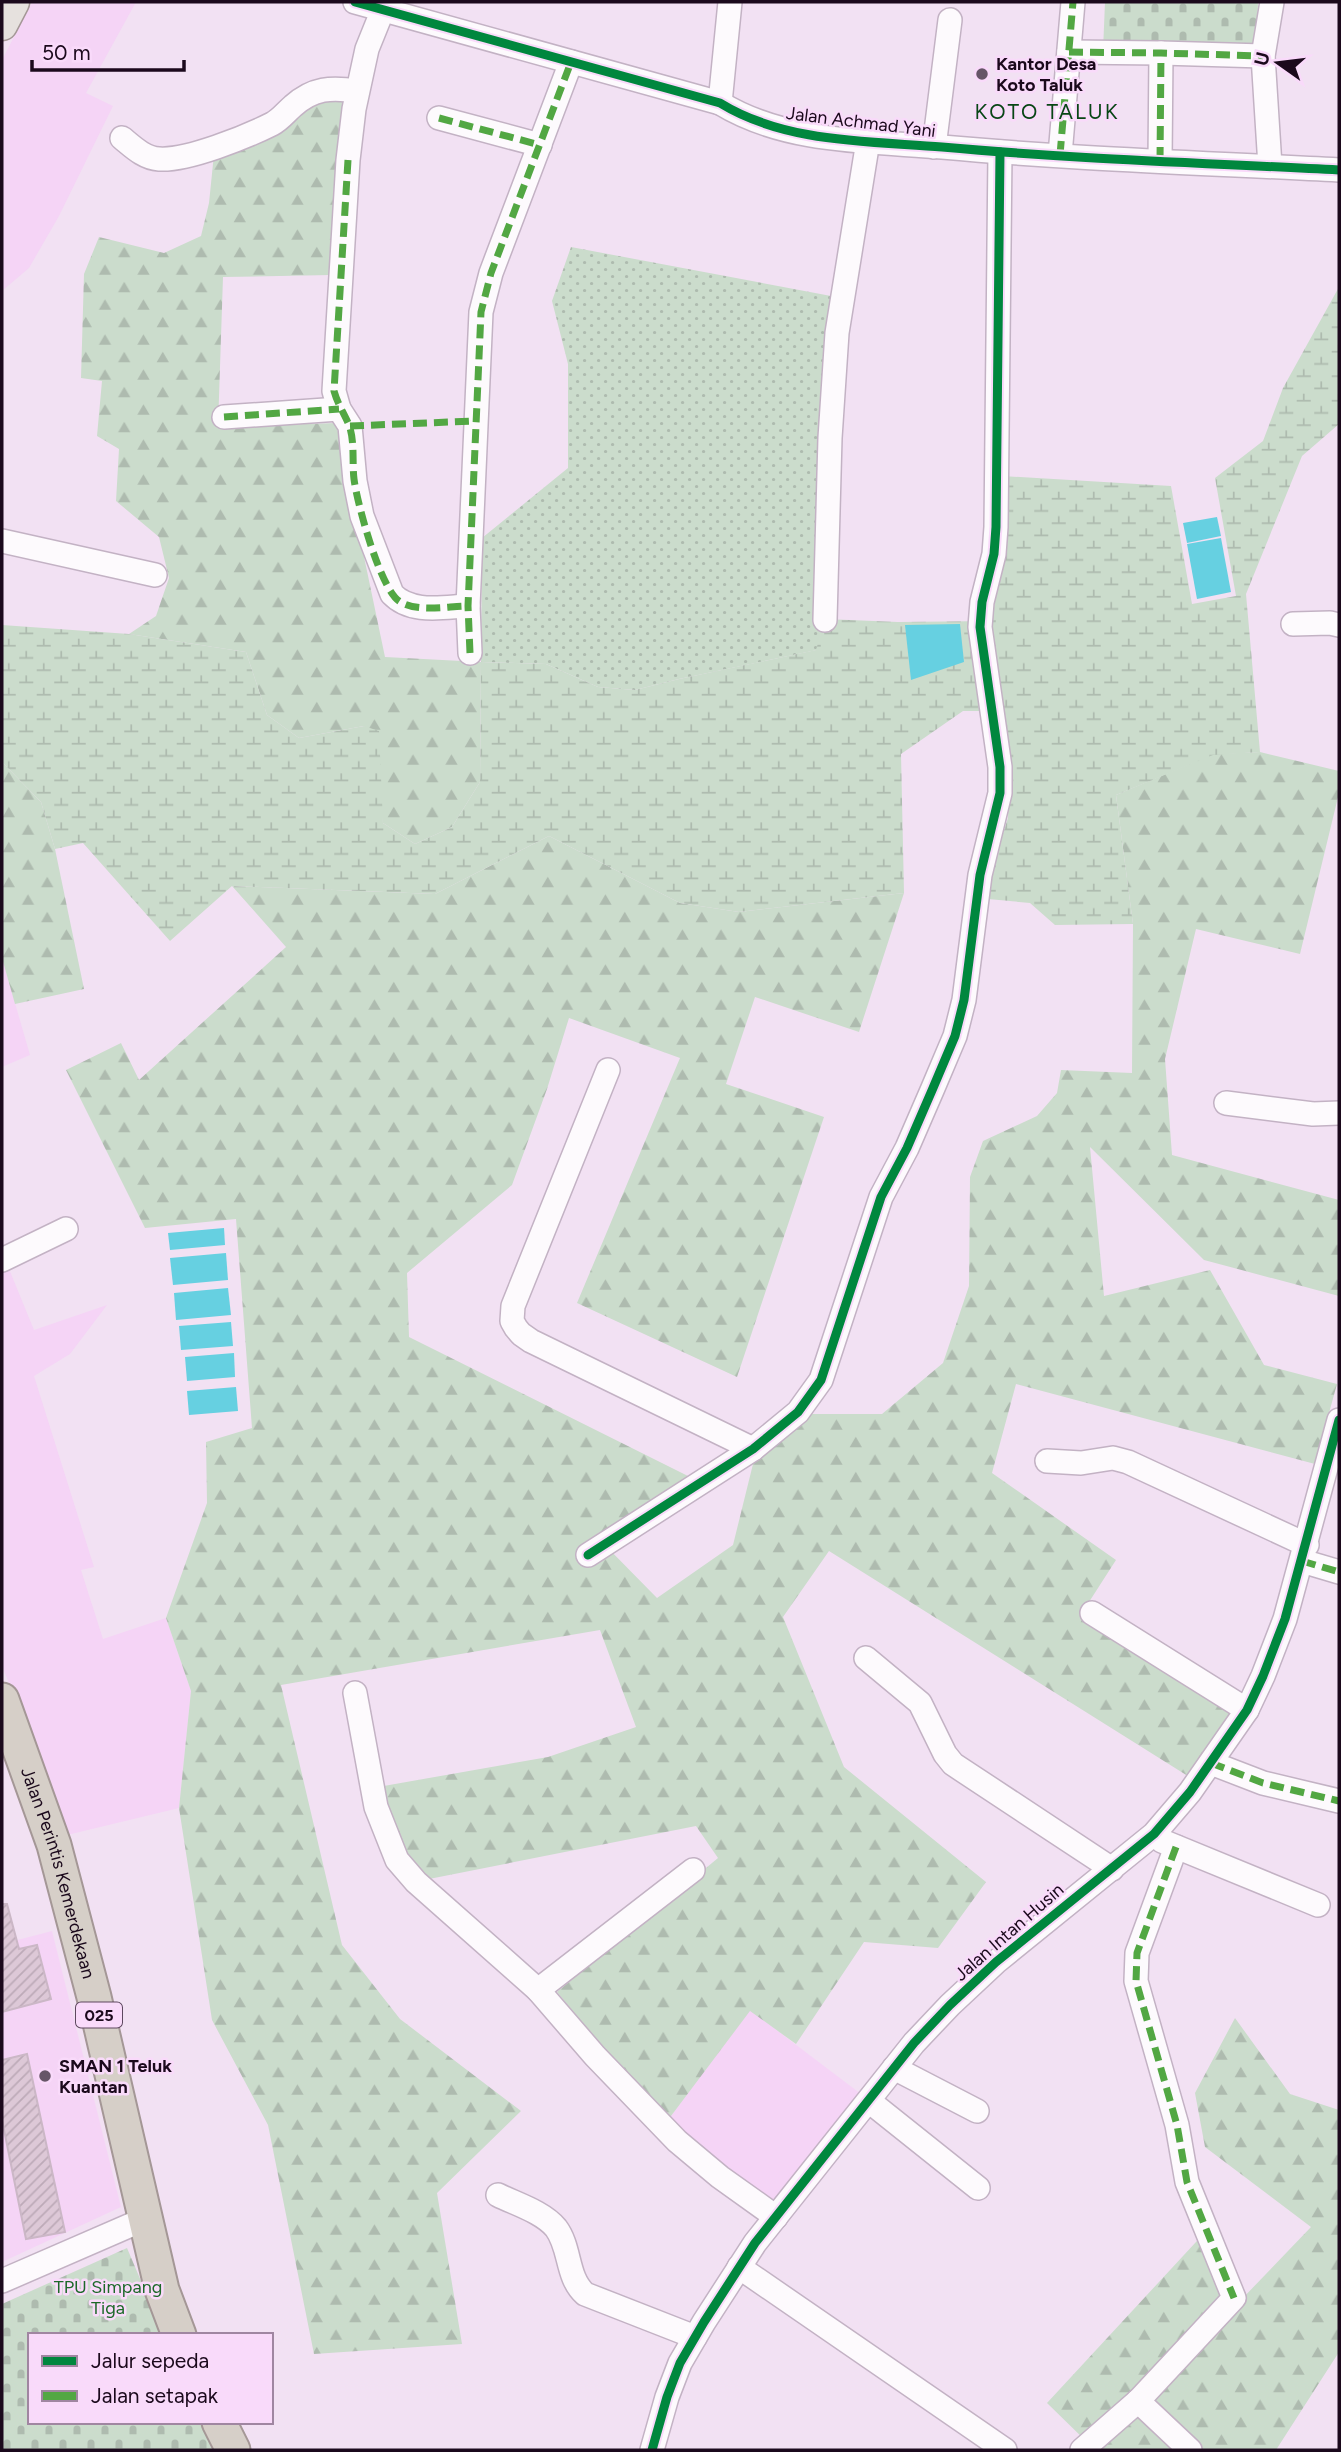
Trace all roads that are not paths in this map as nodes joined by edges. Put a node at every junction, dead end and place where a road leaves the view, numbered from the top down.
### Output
1 (14, 2) edge
2 (355, 2) edge
3 (730, 2) edge
4 (1073, 2) edge
5 (1272, 2) edge
6 (385, 6) edge
7 (950, 20) dead end
8 (2, 25) edge
9 (1069, 52) junction
10 (1161, 52) junction
11 (1263, 56) junction
12 (571, 62) junction
13 (357, 91) junction
14 (720, 103) junction
15 (439, 118) dead end
16 (122, 138) dead end
17 (868, 141) junction
18 (540, 145) junction
19 (934, 147) junction
20 (1000, 152) junction
21 (1060, 155) junction
22 (1160, 161) junction
23 (1270, 166) junction
24 (1339, 170) edge
25 (339, 409) junction
26 (224, 417) dead end
27 (2, 541) edge
28 (155, 575) dead end
29 (468, 606) junction
30 (825, 620) dead end
31 (1293, 624) dead end
32 (1339, 625) edge
33 (470, 653) dead end
34 (608, 1070) dead end
35 (1226, 1103) dead end
36 (1339, 1113) edge
37 (66, 1229) dead end
38 (2, 1259) edge
39 (1339, 1420) edge
40 (753, 1449) junction
41 (1335, 1456) edge
42 (1047, 1461) dead end
43 (1305, 1553) junction
44 (588, 1555) dead end
45 (1339, 1572) edge
46 (1092, 1614) dead end
47 (866, 1658) dead end
48 (355, 1693) dead end
49 (2, 1700) edge
50 (1247, 1710) junction
51 (1211, 1763) junction
52 (1339, 1801) edge
53 (1151, 1837) junction
54 (1176, 1847) junction
55 (1112, 1868) junction
56 (693, 1870) dead end
57 (1318, 1905) dead end
58 (538, 1990) junction
59 (894, 2068) junction
60 (869, 2101) junction
61 (977, 2111) dead end
62 (978, 2188) dead end
63 (498, 2195) dead end
64 (776, 2217) junction
65 (147, 2218) junction
66 (739, 2267) junction
67 (2, 2281) edge
68 (178, 2333) edge
69 (695, 2337) junction
70 (1138, 2401) junction
71 (220, 2424) edge
72 (233, 2450) edge
73 (652, 2450) edge
74 (1005, 2450) edge
75 (1082, 2450) edge
76 (1190, 2450) edge

1 - 8 main road
2 - 6 street, Jalan Achmad Yani
3 - 14 street
4 - 9 street
5 - 11 street
6 - 12 street, Jalan Achmad Yani
6 - 13 street
7 - 19 street
9 - 10 street
9 - 21 street
10 - 11 street
10 - 22 street
11 - 23 street
12 - 14 street, Jalan Achmad Yani
12 - 18 street
13 - 16 street
13 - 25 street
14 - 17 street, Jalan Achmad Yani
15 - 18 street
17 - 19 street, Jalan Achmad Yani
17 - 30 street
18 - 29 street
19 - 20 street, Jalan Achmad Yani
20 - 21 street, Jalan Achmad Yani
20 - 40 street
21 - 22 street, Jalan Achmad Yani
22 - 23 street, Jalan Achmad Yani
23 - 24 street, Jalan Achmad Yani
25 - 26 street
25 - 29 street
27 - 28 street
29 - 33 street
31 - 32 street
34 - 40 street
35 - 36 street
37 - 38 street
39 - 41 street, Jalan Intan Husin
40 - 44 street
41 - 43 street, Jalan Intan Husin
42 - 43 street
43 - 45 street
43 - 50 street, Jalan Intan Husin
46 - 50 street
47 - 55 street
48 - 58 street
49 - 65 highway, Jalan Perintis Kemerdekaan / 025
50 - 51 street, Jalan Intan Husin
51 - 52 street
51 - 53 street, Jalan Intan Husin
53 - 54 street
53 - 55 street, Jalan Intan Husin
54 - 57 street
54 - 70 street
55 - 59 street, Jalan Intan Husin
56 - 58 street
58 - 64 street
59 - 60 street, Jalan Intan Husin
59 - 61 street
60 - 62 street
60 - 64 street, Jalan Intan Husin
63 - 69 street
64 - 66 street, Jalan Intan Husin
65 - 67 street
65 - 68 highway, Jalan Perintis Kemerdekaan / 025
66 - 69 street, Jalan Intan Husin
66 - 74 street
69 - 73 street, Jalan Intan Husin
70 - 75 street
70 - 76 street
71 - 72 highway

